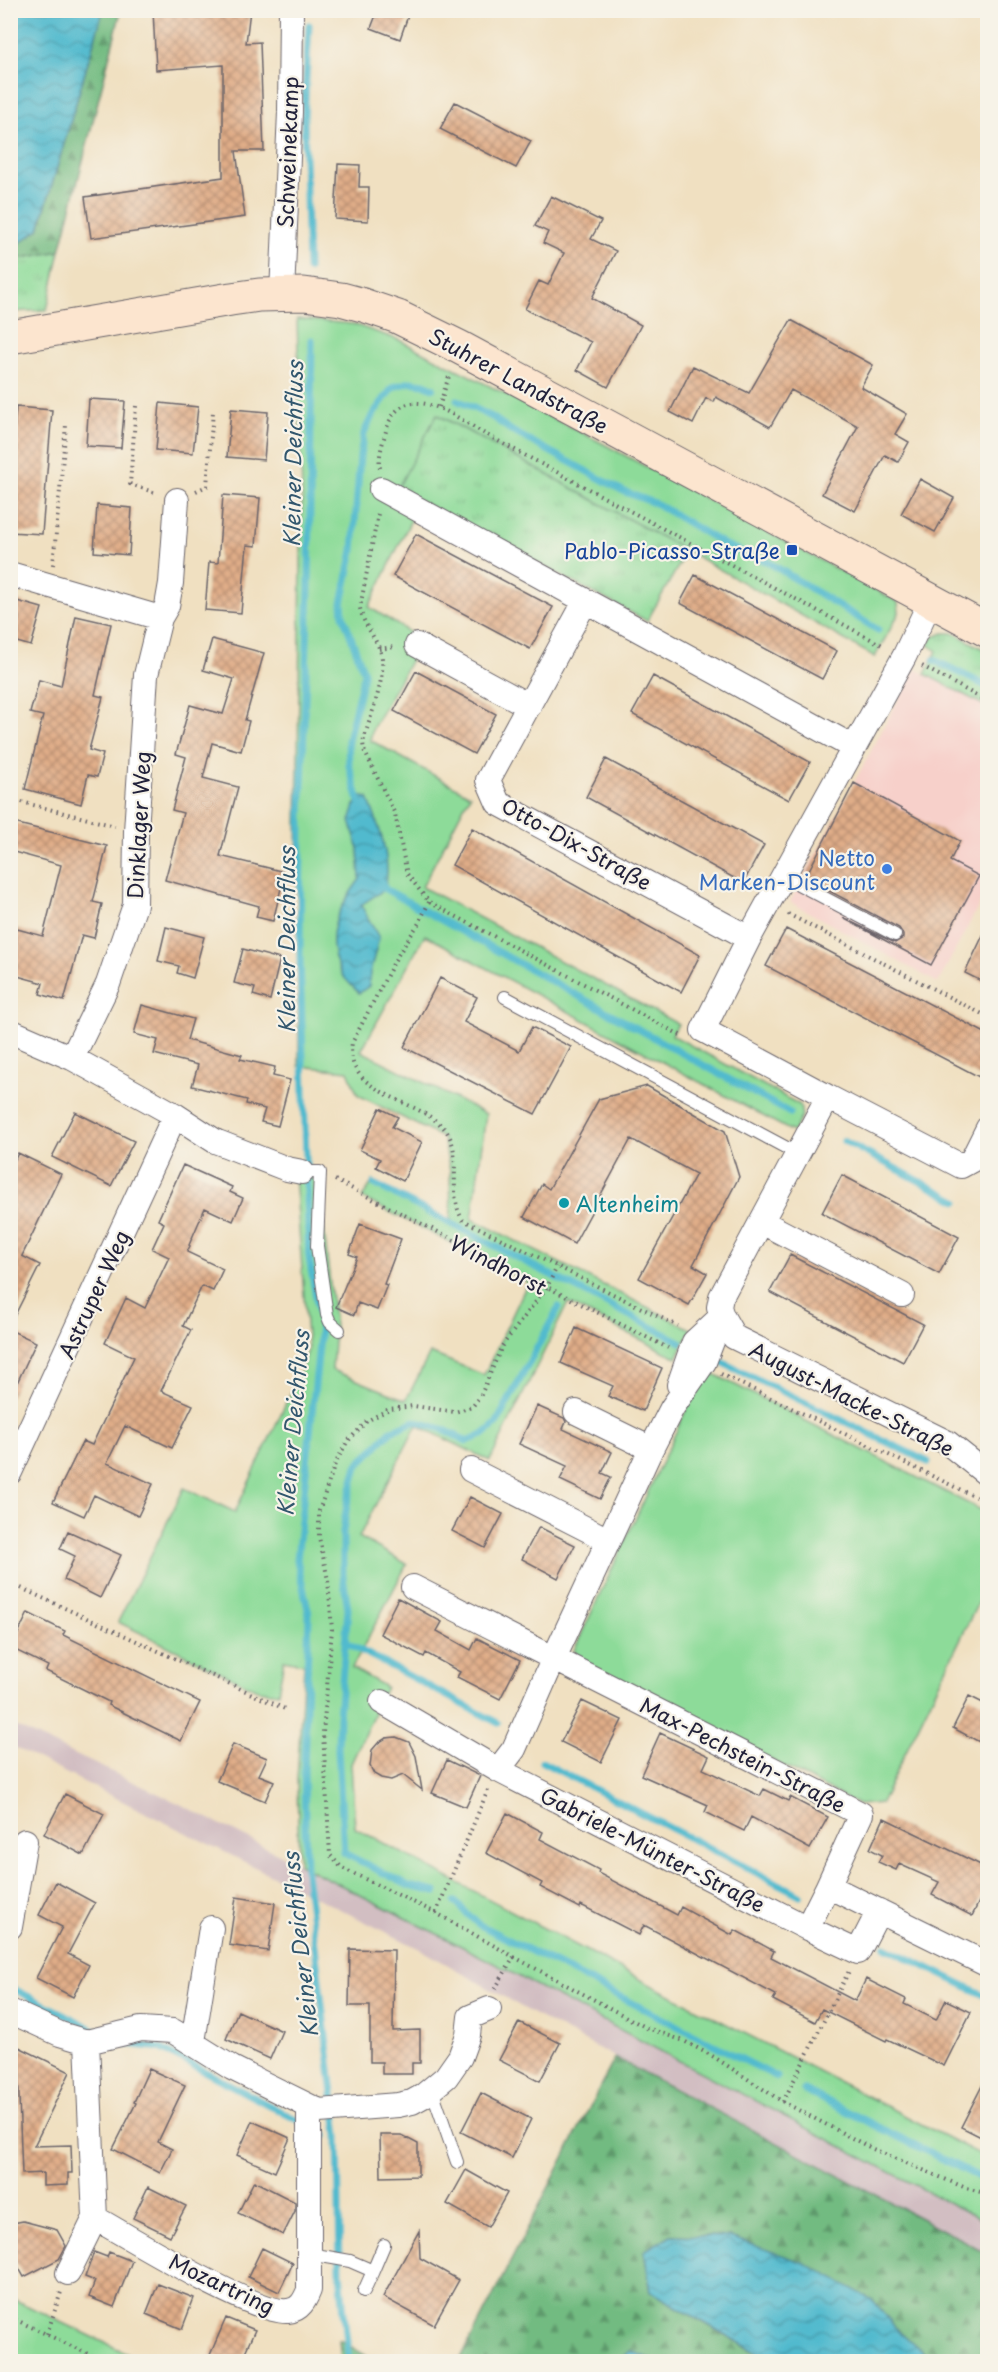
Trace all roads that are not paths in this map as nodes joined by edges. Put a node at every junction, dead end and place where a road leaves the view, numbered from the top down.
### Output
1 (291, 10) edge
2 (282, 294) junction
3 (10, 336) edge
4 (381, 489) road end
5 (177, 500) road end
6 (10, 574) edge
7 (931, 600) junction
8 (585, 602) junction
9 (160, 618) junction
10 (987, 631) edge
11 (417, 645) dead end
12 (529, 706) junction
13 (853, 747) junction
14 (783, 876) junction
15 (895, 935) dead end
16 (749, 938) junction
17 (505, 997) dead end
18 (10, 1031) edge
19 (72, 1058) junction
20 (828, 1097) junction
21 (175, 1116) junction
22 (987, 1128) edge
23 (798, 1154) junction
24 (311, 1172) joint
25 (762, 1222) junction
26 (902, 1295) dead end
27 (722, 1316) junction
28 (339, 1330) dead end
29 (695, 1361) junction
30 (576, 1412) dead end
31 (651, 1449) junction
32 (471, 1470) dead end
33 (10, 1472) edge
34 (987, 1475) edge
35 (609, 1540) junction
36 (413, 1587) dead end
37 (554, 1658) junction
38 (382, 1702) dead end
39 (498, 1770) junction
40 (25, 1841) dead end
41 (828, 1886) junction
42 (879, 1911) junction
43 (10, 1927) edge
44 (211, 1928) dead end
45 (807, 1928) junction
46 (987, 1965) edge
47 (489, 2009) road end
48 (10, 2011) edge
49 (93, 2041) junction
50 (193, 2042) junction
51 (432, 2090) junction
52 (317, 2117) junction
53 (457, 2162) dead end
54 (95, 2217) junction
55 (384, 2245) dead end
56 (318, 2255) junction
57 (373, 2271) junction
58 (68, 2273) road end
59 (364, 2291) dead end

1 - 2 street, Schweinekamp
2 - 3 main road, Stuhrer Landstraße
2 - 7 main road, Stuhrer Landstraße
4 - 8 street
5 - 9 street, Dinklager Weg
6 - 9 street
7 - 10 main road, Stuhrer Landstraße
7 - 13 street
8 - 12 street, Otto-Dix-Straße
8 - 13 street
9 - 19 street, Dinklager Weg
11 - 12 street
12 - 16 street, Otto-Dix-Straße
13 - 14 street
14 - 15 lane
14 - 16 street
16 - 20 street
17 - 23 lane
18 - 19 street
19 - 21 street
20 - 22 street
20 - 23 street
21 - 24 street
21 - 33 street, Astruper Weg
23 - 25 street
24 - 28 lane
25 - 26 street
25 - 27 street
27 - 29 street
27 - 29 street
27 - 34 street, August-Macke-Straße
29 - 31 street
30 - 31 street
31 - 35 street
32 - 35 street
35 - 37 street
36 - 37 street
37 - 39 street
37 - 41 street, Max-Pechstein-Straße
38 - 39 street, Gabriele-Münter-Straße
39 - 45 street, Gabriele-Münter-Straße
40 - 43 street
41 - 42 street
41 - 45 street
42 - 45 street, Gabriele-Münter-Straße
42 - 46 street
44 - 50 street
47 - 51 street
48 - 49 street
49 - 50 street
49 - 54 street
50 - 52 street
51 - 52 street
51 - 53 lane
52 - 56 street, Mozartring
54 - 56 street, Mozartring
54 - 58 street
55 - 57 lane
56 - 57 lane
57 - 59 lane

